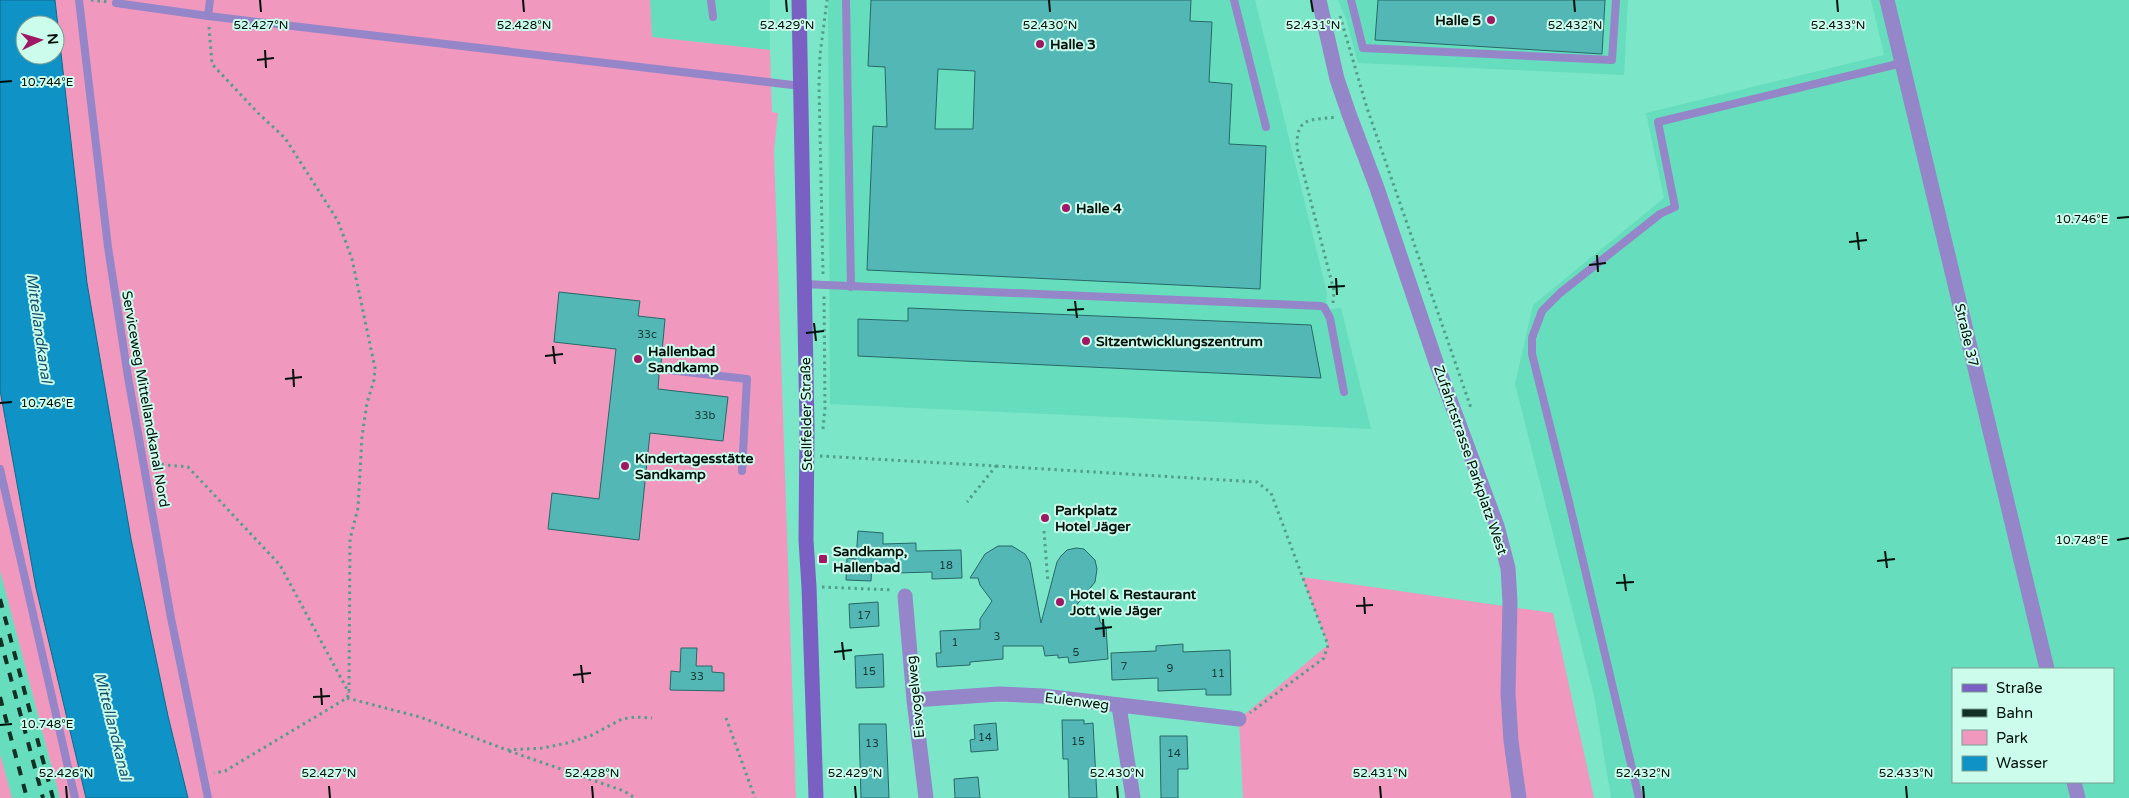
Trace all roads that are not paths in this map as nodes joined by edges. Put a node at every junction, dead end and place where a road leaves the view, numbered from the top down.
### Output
1 (79, 0) edge
2 (210, 0) edge
3 (711, 0) edge
4 (799, 0) edge
5 (846, 0) edge
6 (1234, 0) edge
7 (1319, 0) edge
8 (1351, 0) edge
9 (1616, 0) edge
10 (1887, 0) edge
11 (116, 3) dead end
12 (208, 16) junction
13 (713, 17) dead end
14 (1902, 63) junction
15 (800, 86) junction
16 (1266, 127) dead end
17 (803, 284) junction
18 (851, 287) junction
19 (660, 369) dead end
20 (1344, 392) dead end
21 (0, 469) edge
22 (742, 471) dead end
23 (905, 596) road end
24 (2047, 668) edge
25 (914, 700) junction
26 (1119, 706) junction
27 (1239, 719) road end
28 (2074, 783) edge
29 (75, 798) edge
30 (208, 798) edge
31 (816, 798) edge
32 (926, 798) edge
33 (1133, 798) edge
34 (1519, 798) edge
35 (1639, 798) edge
36 (2078, 798) edge

1 - 30 lane, Serviceweg Mittellandkanal Nord
2 - 12 lane
3 - 13 lane
4 - 15 street, Stellfelder Straße
5 - 18 lane
6 - 16 lane
7 - 34 street, Zufahrtstrasse Parkplatz West
8 - 9 lane
10 - 14 street, Straße 37
11 - 12 lane
12 - 15 lane
14 - 24 street, Straße 37
14 - 35 lane
15 - 17 street, Stellfelder Straße
17 - 18 lane
17 - 31 street, Stellfelder Straße
18 - 20 lane
19 - 22 lane
21 - 29 lane
23 - 25 street, Eisvogelweg
25 - 26 street, Eulenweg
25 - 32 street, Eisvogelweg
26 - 27 street, Eulenweg
26 - 33 street
28 - 36 street

